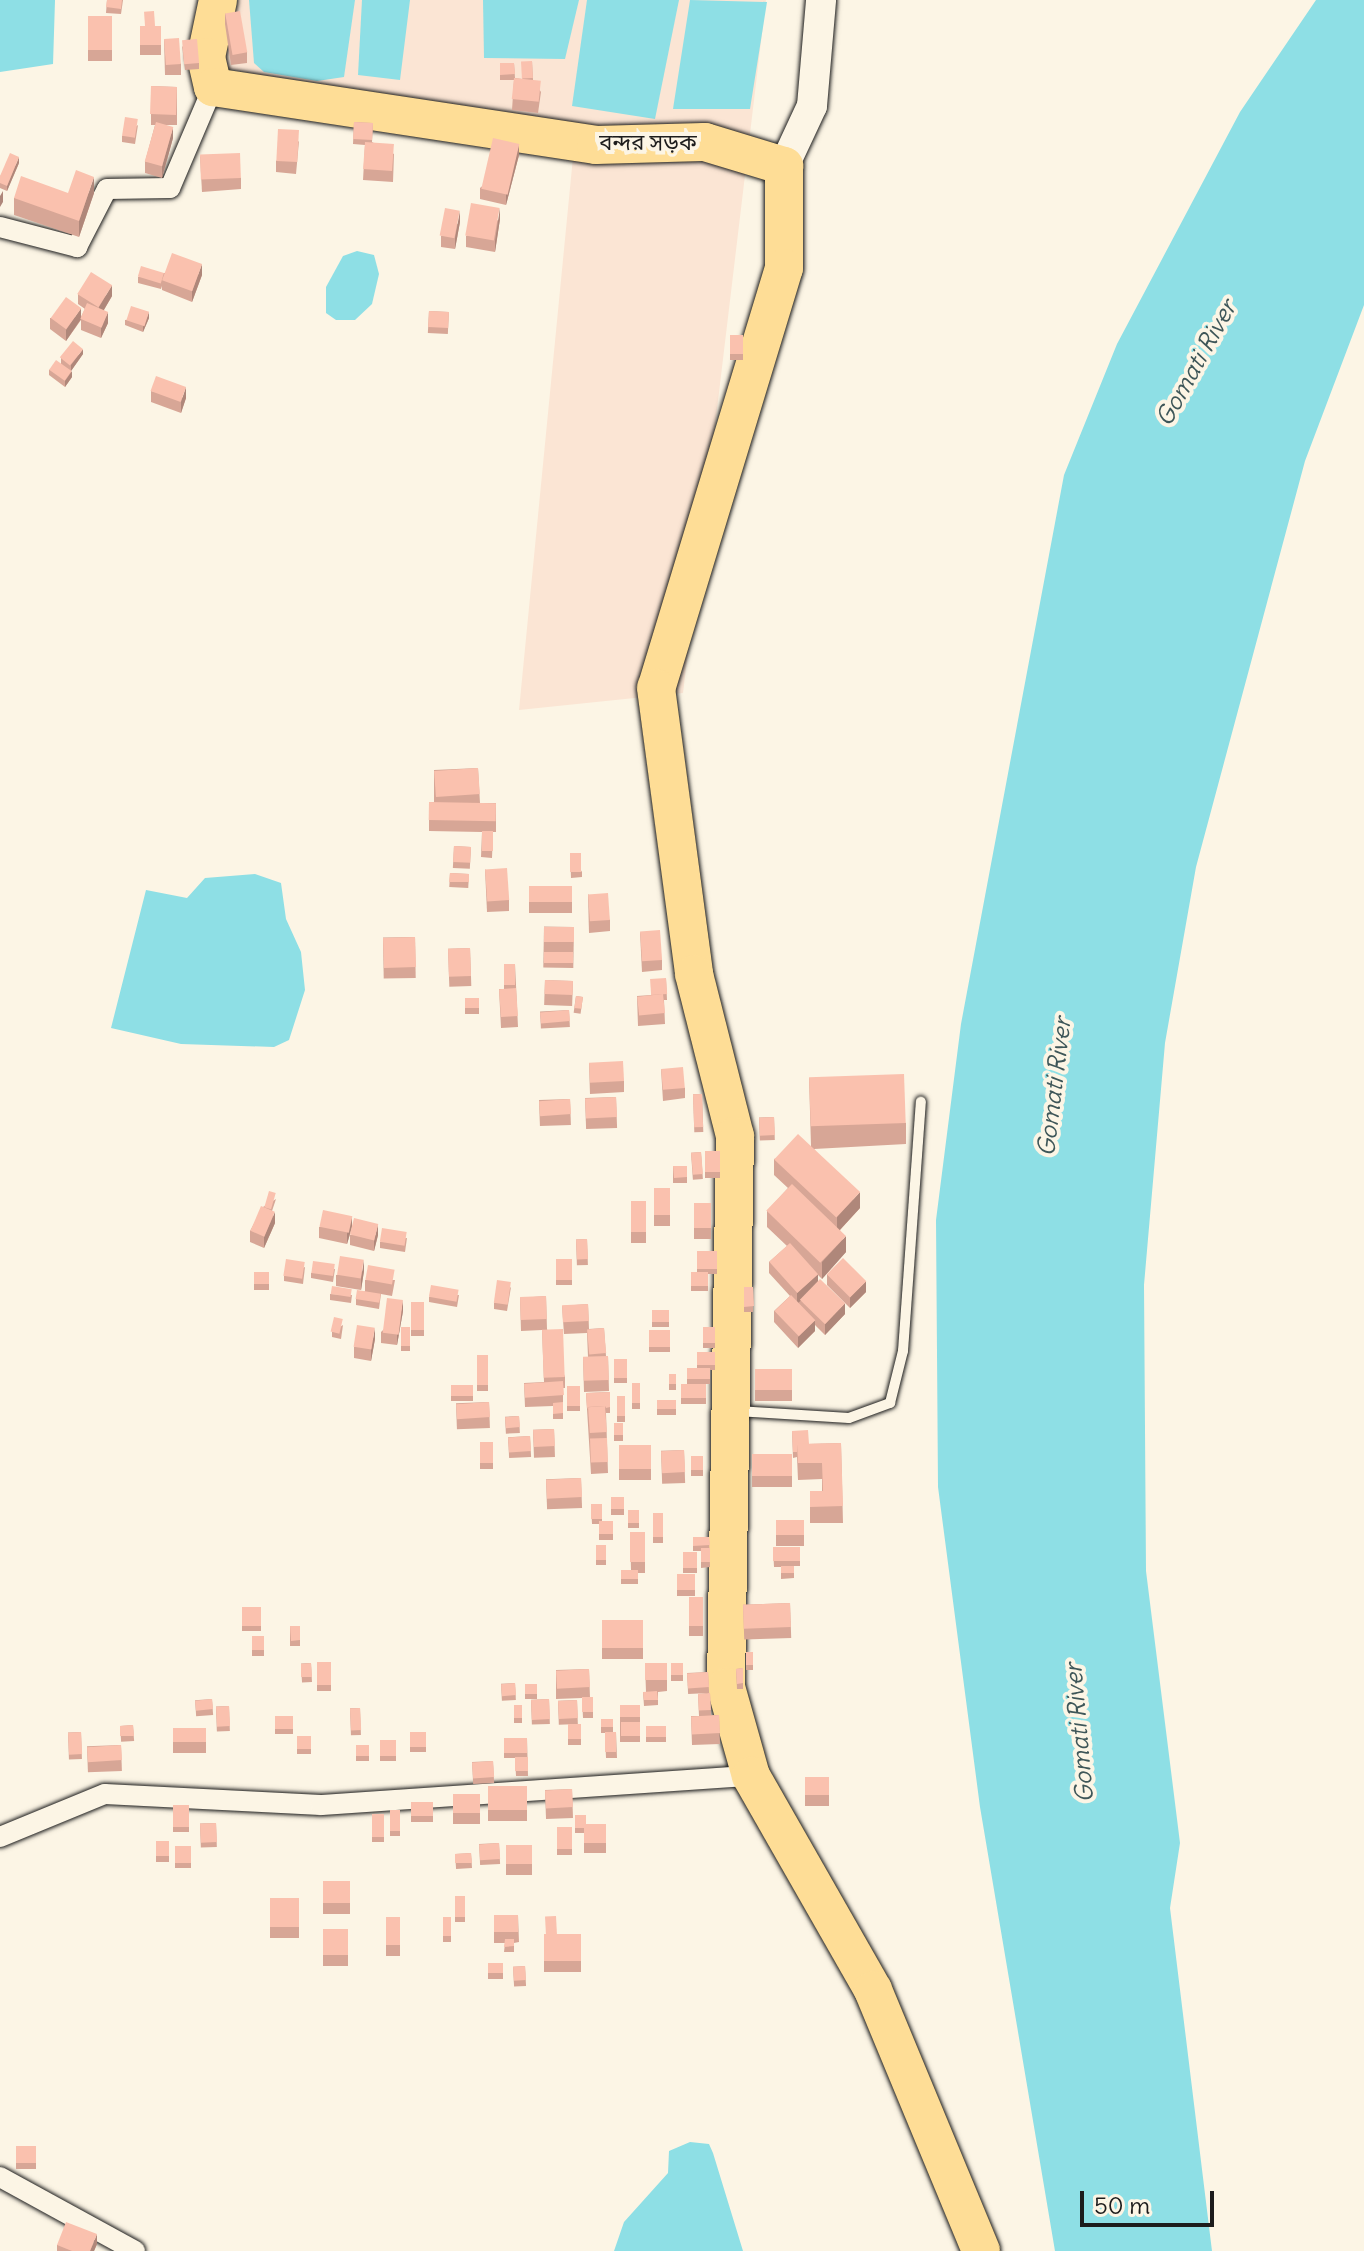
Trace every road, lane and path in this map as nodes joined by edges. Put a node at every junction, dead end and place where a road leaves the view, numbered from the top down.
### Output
1 (218, 0) edge
2 (821, 0) edge
3 (213, 87) junction
4 (784, 166) junction
5 (0, 227) edge
6 (921, 1102) dead end
7 (731, 1411) junction
8 (751, 1776) junction
9 (0, 1837) edge
10 (0, 2177) edge
11 (135, 2251) edge
12 (981, 2251) edge

1 - 3 highway
2 - 4 street
3 - 4 highway, বন্দর সড়ক
3 - 5 street
4 - 7 highway
6 - 7 lane
7 - 8 highway
8 - 9 street
8 - 12 highway
10 - 11 street

